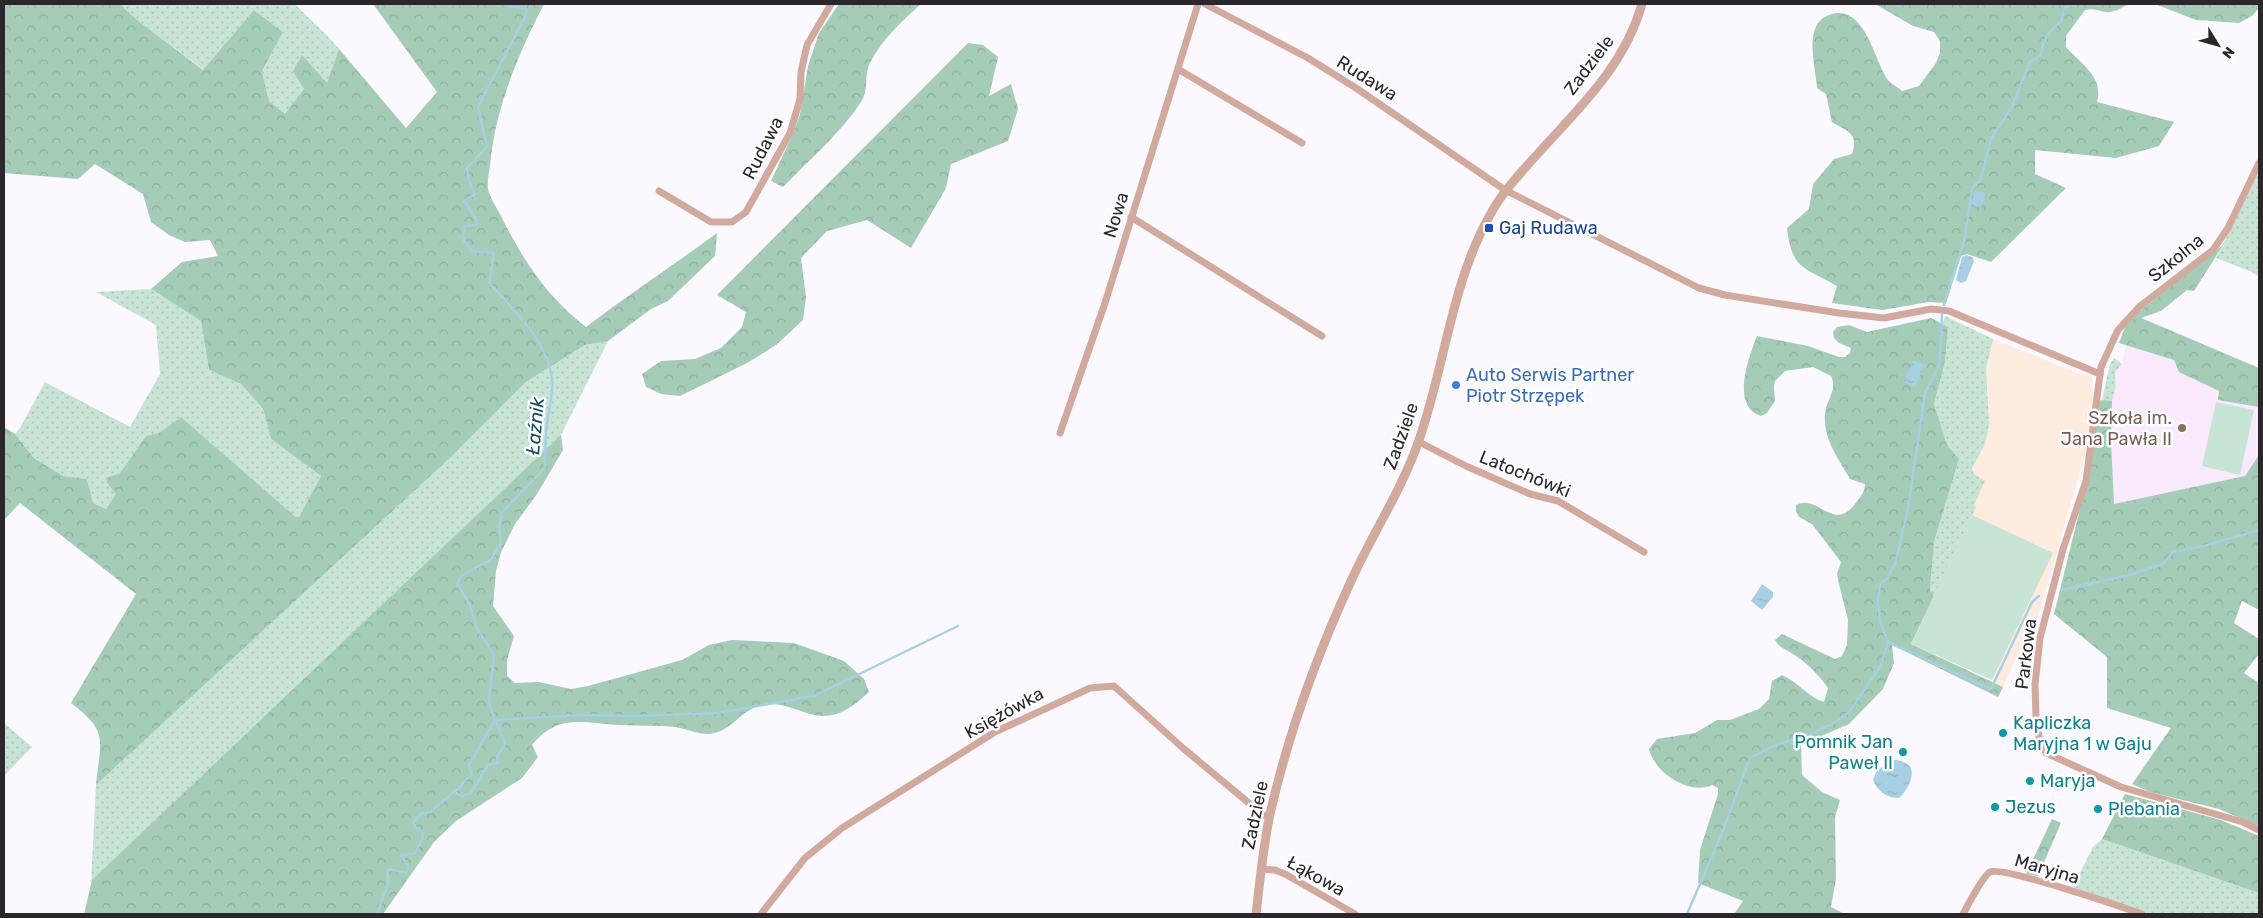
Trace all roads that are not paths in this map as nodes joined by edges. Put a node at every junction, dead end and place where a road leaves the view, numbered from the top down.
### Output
1 (831, 4) edge
2 (1198, 4) edge
3 (1205, 4) edge
4 (1642, 4) edge
5 (1178, 69) junction
6 (1302, 143) dead end
7 (2259, 163) edge
8 (659, 190) dead end
9 (1506, 190) junction
10 (1131, 217) junction
11 (1322, 336) dead end
12 (2100, 370) junction
13 (1060, 433) dead end
14 (1419, 442) junction
15 (1644, 552) dead end
16 (1270, 818) junction
17 (2259, 830) edge
18 (1261, 868) junction
19 (761, 914) edge
20 (1256, 914) edge
21 (1355, 914) edge
22 (1963, 914) edge
23 (2142, 914) edge

1 - 8 street, Rudawa
2 - 5 street, Nowa
3 - 9 street, Rudawa
4 - 9 street, Zadziele
5 - 6 street
5 - 10 street, Nowa
7 - 12 street, Szkolna
9 - 12 street, Rudawa
9 - 14 street, Zadziele
10 - 11 street
10 - 13 street, Nowa
12 - 17 street, Parkowa
14 - 15 street, Latochówki
14 - 16 street, Zadziele
16 - 18 street, Zadziele
16 - 19 street, Księżówka
18 - 20 street, Zadziele
18 - 21 street, Łąkowa
22 - 23 street, Maryjna

